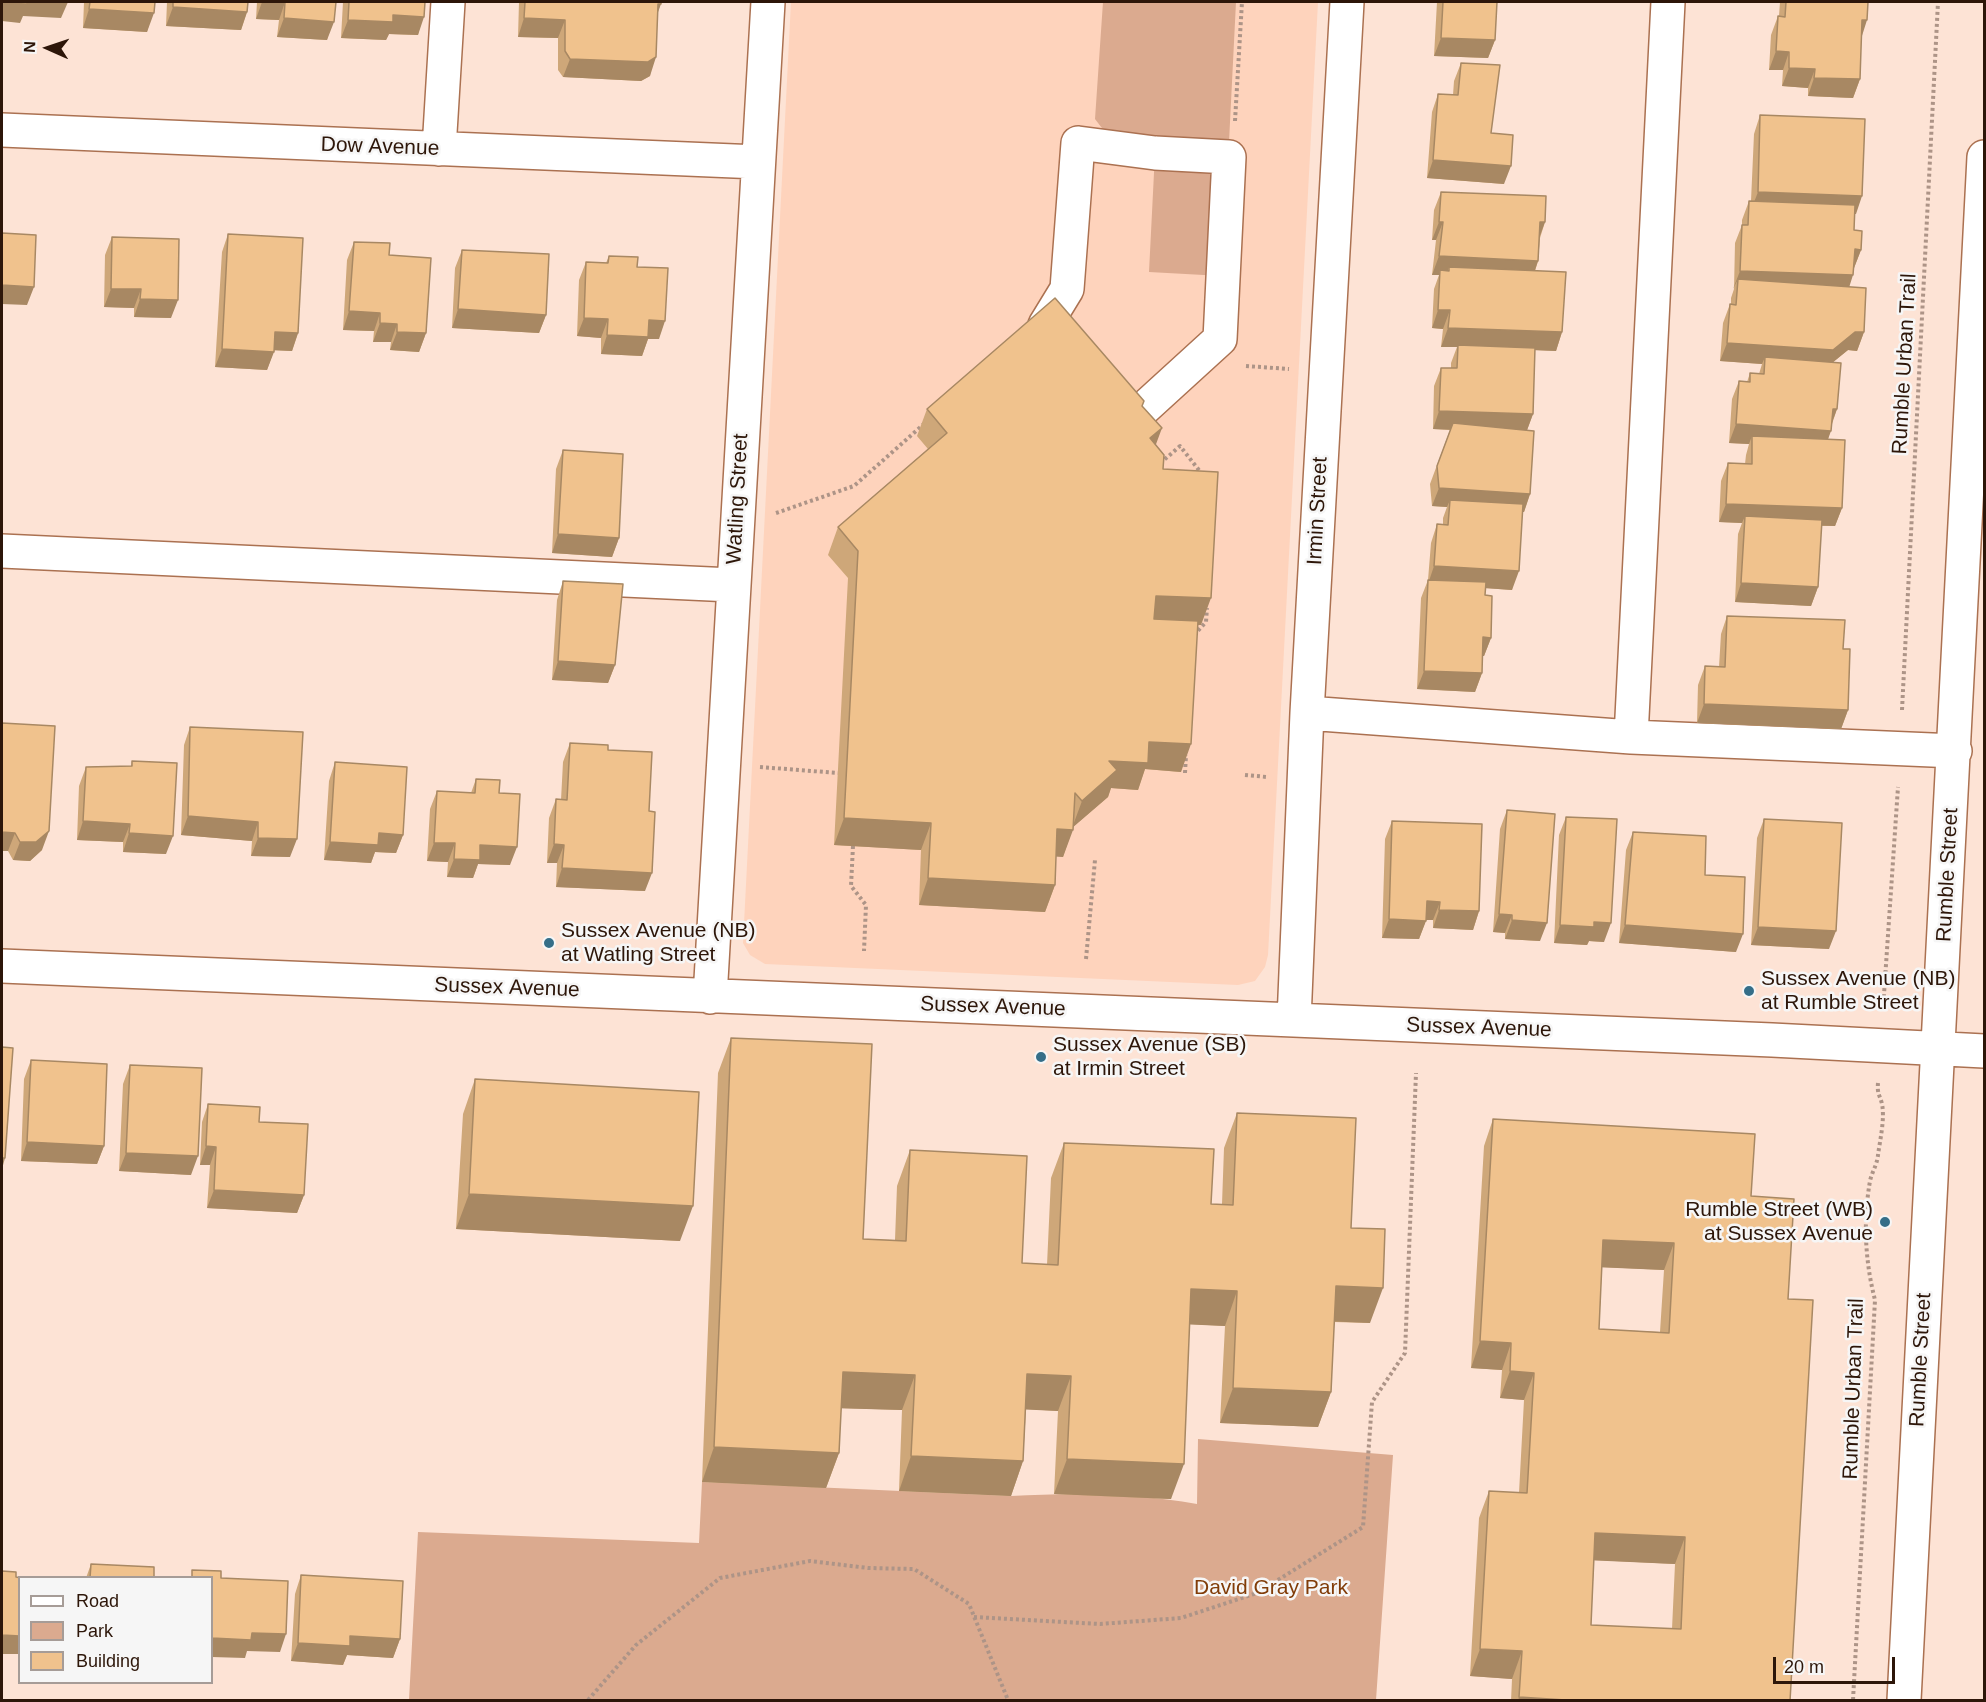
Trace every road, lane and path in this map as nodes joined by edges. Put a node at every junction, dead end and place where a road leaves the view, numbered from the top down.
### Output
1 (448, 2) edge
2 (768, 2) edge
3 (1347, 2) edge
4 (1668, 2) edge
5 (1938, 2) edge
6 (2, 130) edge
7 (440, 149) junction
8 (1984, 157) edge
9 (758, 162) junction
10 (1261, 368) dead end
11 (1294, 369) dead end
12 (933, 417) edge
13 (1129, 422) joint
14 (1159, 453) edge
15 (1203, 476) edge
16 (772, 515) dead end
17 (2, 551) edge
18 (732, 585) junction
19 (1207, 599) edge
20 (1192, 647) edge
21 (1307, 713) junction
22 (1902, 720) dead end
23 (1631, 737) junction
24 (1186, 750) edge
25 (1955, 751) junction
26 (759, 767) dead end
27 (838, 773) dead end
28 (1185, 773) edge
29 (1245, 775) dead end
30 (1277, 777) dead end
31 (1898, 783) dead end
32 (853, 846) edge
33 (1095, 860) dead end
34 (864, 951) dead end
35 (1086, 959) dead end
36 (2, 966) edge
37 (710, 997) junction
38 (1883, 1011) dead end
39 (1294, 1020) junction
40 (1938, 1050) junction
41 (1984, 1051) edge
42 (1416, 1073) dead end
43 (1878, 1084) dead end
44 (974, 1617) junction
45 (588, 1701) edge
46 (1008, 1701) edge
47 (1852, 1701) edge
48 (1904, 1701) edge

1 - 7 street
2 - 9 street, Watling Street
3 - 21 street, Irmin Street
4 - 23 street
5 - 22 path, Rumble Urban Trail
6 - 7 street, Dow Avenue
7 - 9 street, Dow Avenue
8 - 25 street, Rumble Street
9 - 18 street, Watling Street
10 - 11 path
12 - 16 path
13 - 13 street
14 - 15 path
17 - 18 street
18 - 37 street, Watling Street
19 - 20 path
21 - 23 street
21 - 39 street, Irmin Street
23 - 25 street
24 - 28 path
25 - 40 street, Rumble Street
26 - 27 path
29 - 30 path
31 - 38 path
32 - 34 path
33 - 35 path
36 - 37 street, Sussex Avenue
37 - 39 street, Sussex Avenue
39 - 40 street, Sussex Avenue
40 - 41 street, Sussex Avenue
40 - 48 street, Rumble Street
42 - 44 path
43 - 47 path, Rumble Urban Trail
44 - 45 path
44 - 46 path

